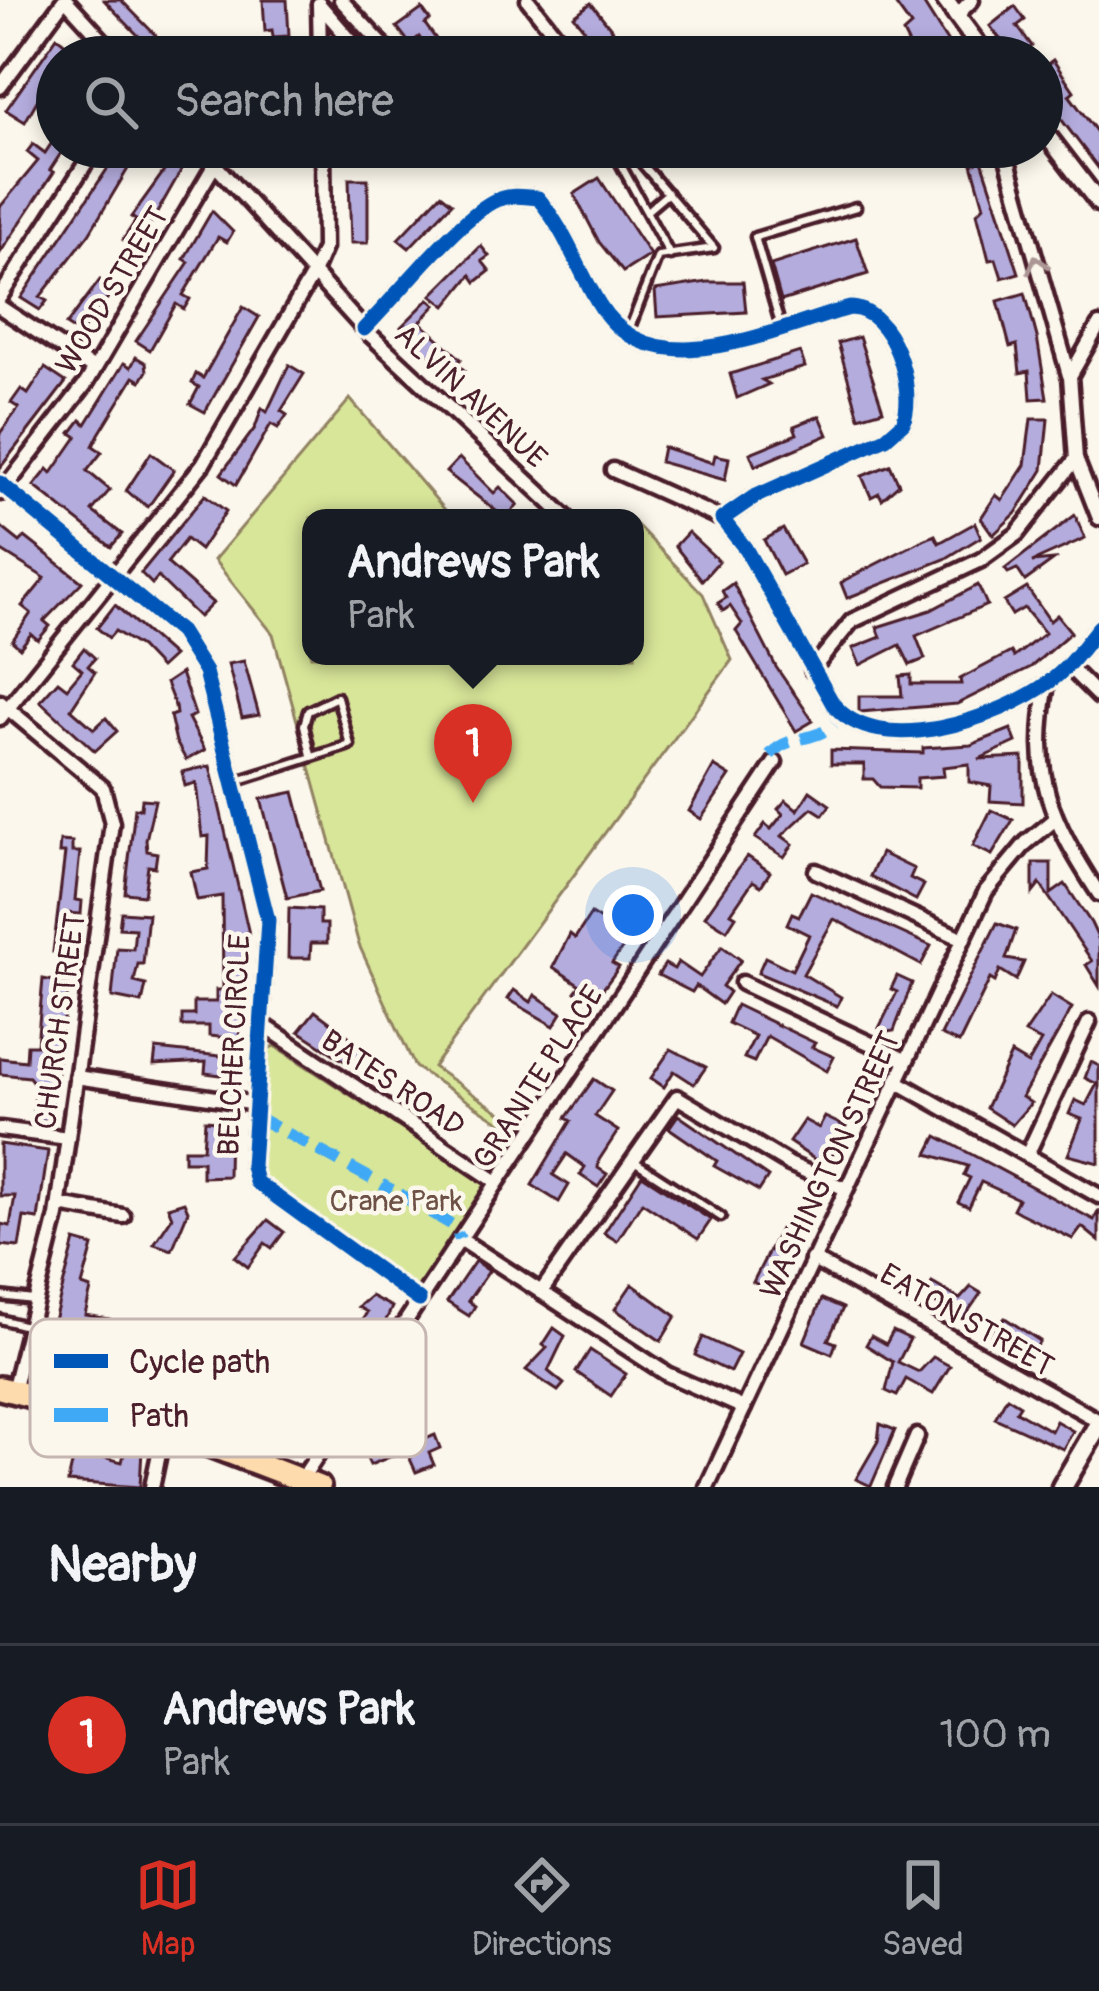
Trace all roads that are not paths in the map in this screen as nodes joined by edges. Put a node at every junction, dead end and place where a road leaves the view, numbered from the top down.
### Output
1 (65, 0) edge
2 (341, 0) edge
3 (528, 0) edge
4 (945, 0) edge
5 (972, 0) edge
6 (318, 2) edge
7 (957, 15) junction
8 (38, 36) edge
9 (98, 36) edge
10 (319, 36) edge
11 (347, 36) edge
12 (374, 36) edge
13 (556, 36) edge
14 (971, 36) edge
15 (36, 39) edge
16 (0, 87) edge
17 (1063, 156) edge
18 (83, 168) edge
19 (212, 168) edge
20 (218, 168) edge
21 (323, 168) edge
22 (623, 168) edge
23 (646, 168) edge
24 (1010, 168) edge
25 (668, 193) junction
26 (1099, 203) edge
27 (856, 207) dead end
28 (648, 210) junction
29 (670, 254) junction
30 (313, 274) junction
31 (0, 297) edge
32 (0, 307) edge
33 (1099, 325) edge
34 (781, 327) junction
35 (364, 329) junction
36 (628, 334) junction
37 (94, 369) junction
38 (1070, 376) junction
39 (1076, 459) junction
40 (614, 470) dead end
41 (2, 488) edge
42 (557, 509) edge
43 (1099, 518) edge
44 (722, 519) junction
45 (113, 575) junction
46 (1099, 627) edge
47 (1068, 666) junction
48 (812, 670) junction
49 (1047, 684) junction
50 (1099, 697) edge
51 (2, 709) edge
52 (311, 755) junction
53 (776, 762) dead end
54 (235, 784) junction
55 (1053, 821) junction
56 (816, 871) dead end
57 (1099, 894) edge
58 (963, 939) junction
59 (742, 983) dead end
60 (1089, 1022) dead end
61 (262, 1024) junction
62 (905, 1060) junction
63 (76, 1077) junction
64 (896, 1081) junction
65 (256, 1104) junction
66 (0, 1130) edge
67 (68, 1138) junction
68 (1027, 1155) junction
69 (631, 1159) junction
70 (497, 1182) junction
71 (846, 1189) junction
72 (1099, 1196) edge
73 (59, 1204) junction
74 (123, 1216) dead end
75 (722, 1216) dead end
76 (460, 1239) junction
77 (812, 1259) junction
78 (542, 1292) junction
79 (0, 1296) edge
80 (419, 1300) junction
81 (36, 1301) junction
82 (0, 1319) edge
83 (32, 1319) edge
84 (407, 1319) edge
85 (30, 1327) joint
86 (7, 1390) edge
87 (744, 1408) junction
88 (1099, 1423) edge
89 (917, 1436) dead end
90 (158, 1457) edge
91 (236, 1457) edge
92 (311, 1485) edge
93 (152, 1487) edge
94 (707, 1487) edge
95 (895, 1487) edge
96 (1062, 1487) edge

1 - 8 street
1 - 9 street
2 - 12 street
3 - 13 street
4 - 7 street
5 - 7 street
6 - 10 street
6 - 11 street
7 - 14 street
15 - 16 street
17 - 26 street
18 - 31 street
19 - 37 street, WOOD STREET
20 - 30 street, ALVIN AVENUE
21 - 30 street
22 - 28 lane
23 - 25 lane
38 -> 24 street
25 - 28 lane
25 - 29 lane
27 - 34 lane
28 - 29 lane
29 - 36 lane
30 - 35 street, ALVIN AVENUE
30 - 45 street
32 - 37 street
33 - 38 street
34 - 36 street
34 - 44 street
35 - 36 street
35 - 42 street, ALVIN AVENUE
37 - 41 street, WOOD STREET
38 - 39 street
39 - 43 street
39 - 48 street
40 - 44 street
41 - 45 street, BELCHER CIRCLE
44 - 48 street
45 - 51 street
45 - 54 street, BELCHER CIRCLE
46 - 47 street
47 - 49 street
47 - 50 street
48 - 49 street
49 - 55 street
51 - 63 street, CHURCH STREET
52 - 52 lane
52 - 54 lane
53 - 70 street, GRANITE PLACE
54 - 61 street, BELCHER CIRCLE
55 - 57 street
55 - 58 street, WASHINGTON STREET
56 - 58 street
58 - 62 street, WASHINGTON STREET
59 - 62 street
60 - 68 street
61 - 65 street, BELCHER CIRCLE
61 - 70 street, BATES ROAD
62 - 64 street, WASHINGTON STREET
63 - 65 street
63 - 67 street, CHURCH STREET
64 - 68 street
64 - 71 street, WASHINGTON STREET
65 - 80 street, BELCHER CIRCLE
66 - 67 street
67 - 73 street, CHURCH STREET
68 - 72 street
69 - 71 street
69 - 75 lane
69 - 78 street
70 - 76 street, GRANITE PLACE
71 - 77 street, WASHINGTON STREET
73 - 74 street
73 - 81 street, CHURCH STREET
76 - 78 street
76 - 80 street, GRANITE PLACE
77 - 87 street, WASHINGTON STREET
77 - 88 street, EATON STREET
78 - 87 street
79 - 81 lane
80 - 84 street, GRANITE PLACE
81 - 83 street, CHURCH STREET
82 - 85 lane
85 - 86 street, CHURCH STREET
87 - 94 street, WASHINGTON STREET
88 - 96 main road
89 - 95 street
90 - 93 street
91 - 92 main road

